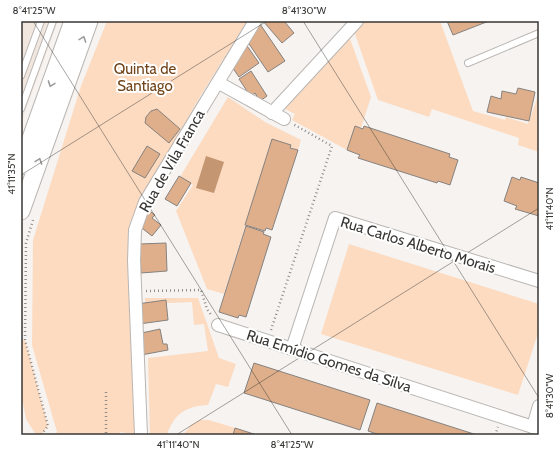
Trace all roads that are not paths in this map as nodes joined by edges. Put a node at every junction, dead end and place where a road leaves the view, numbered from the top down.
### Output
1 (42, 21) edge
2 (53, 21) edge
3 (74, 21) edge
4 (89, 21) edge
5 (255, 21) edge
6 (357, 21) edge
7 (539, 33) edge
8 (468, 63) dead end
9 (21, 76) edge
10 (219, 83) junction
11 (21, 109) edge
12 (272, 113) junction
13 (284, 119) road end
14 (21, 166) edge
15 (28, 212) edge
16 (539, 281) edge
17 (218, 325) road end
18 (292, 349) junction
19 (539, 406) edge
20 (536, 428) edge
21 (141, 435) edge

1 - 9 lane
2 - 11 lane
3 -> 14 main road
15 -> 4 main road
5 - 10 street, Rua de Vila Franca
6 - 12 street
7 - 8 lane
10 - 12 street
10 - 21 street, Rua de Vila Franca
12 - 13 street
16 - 18 street, Rua Carlos Alberto Morais
17 - 18 street, Rua Emídio Gomes da Silva
18 - 20 street, Rua Emídio Gomes da Silva
19 - 20 street

